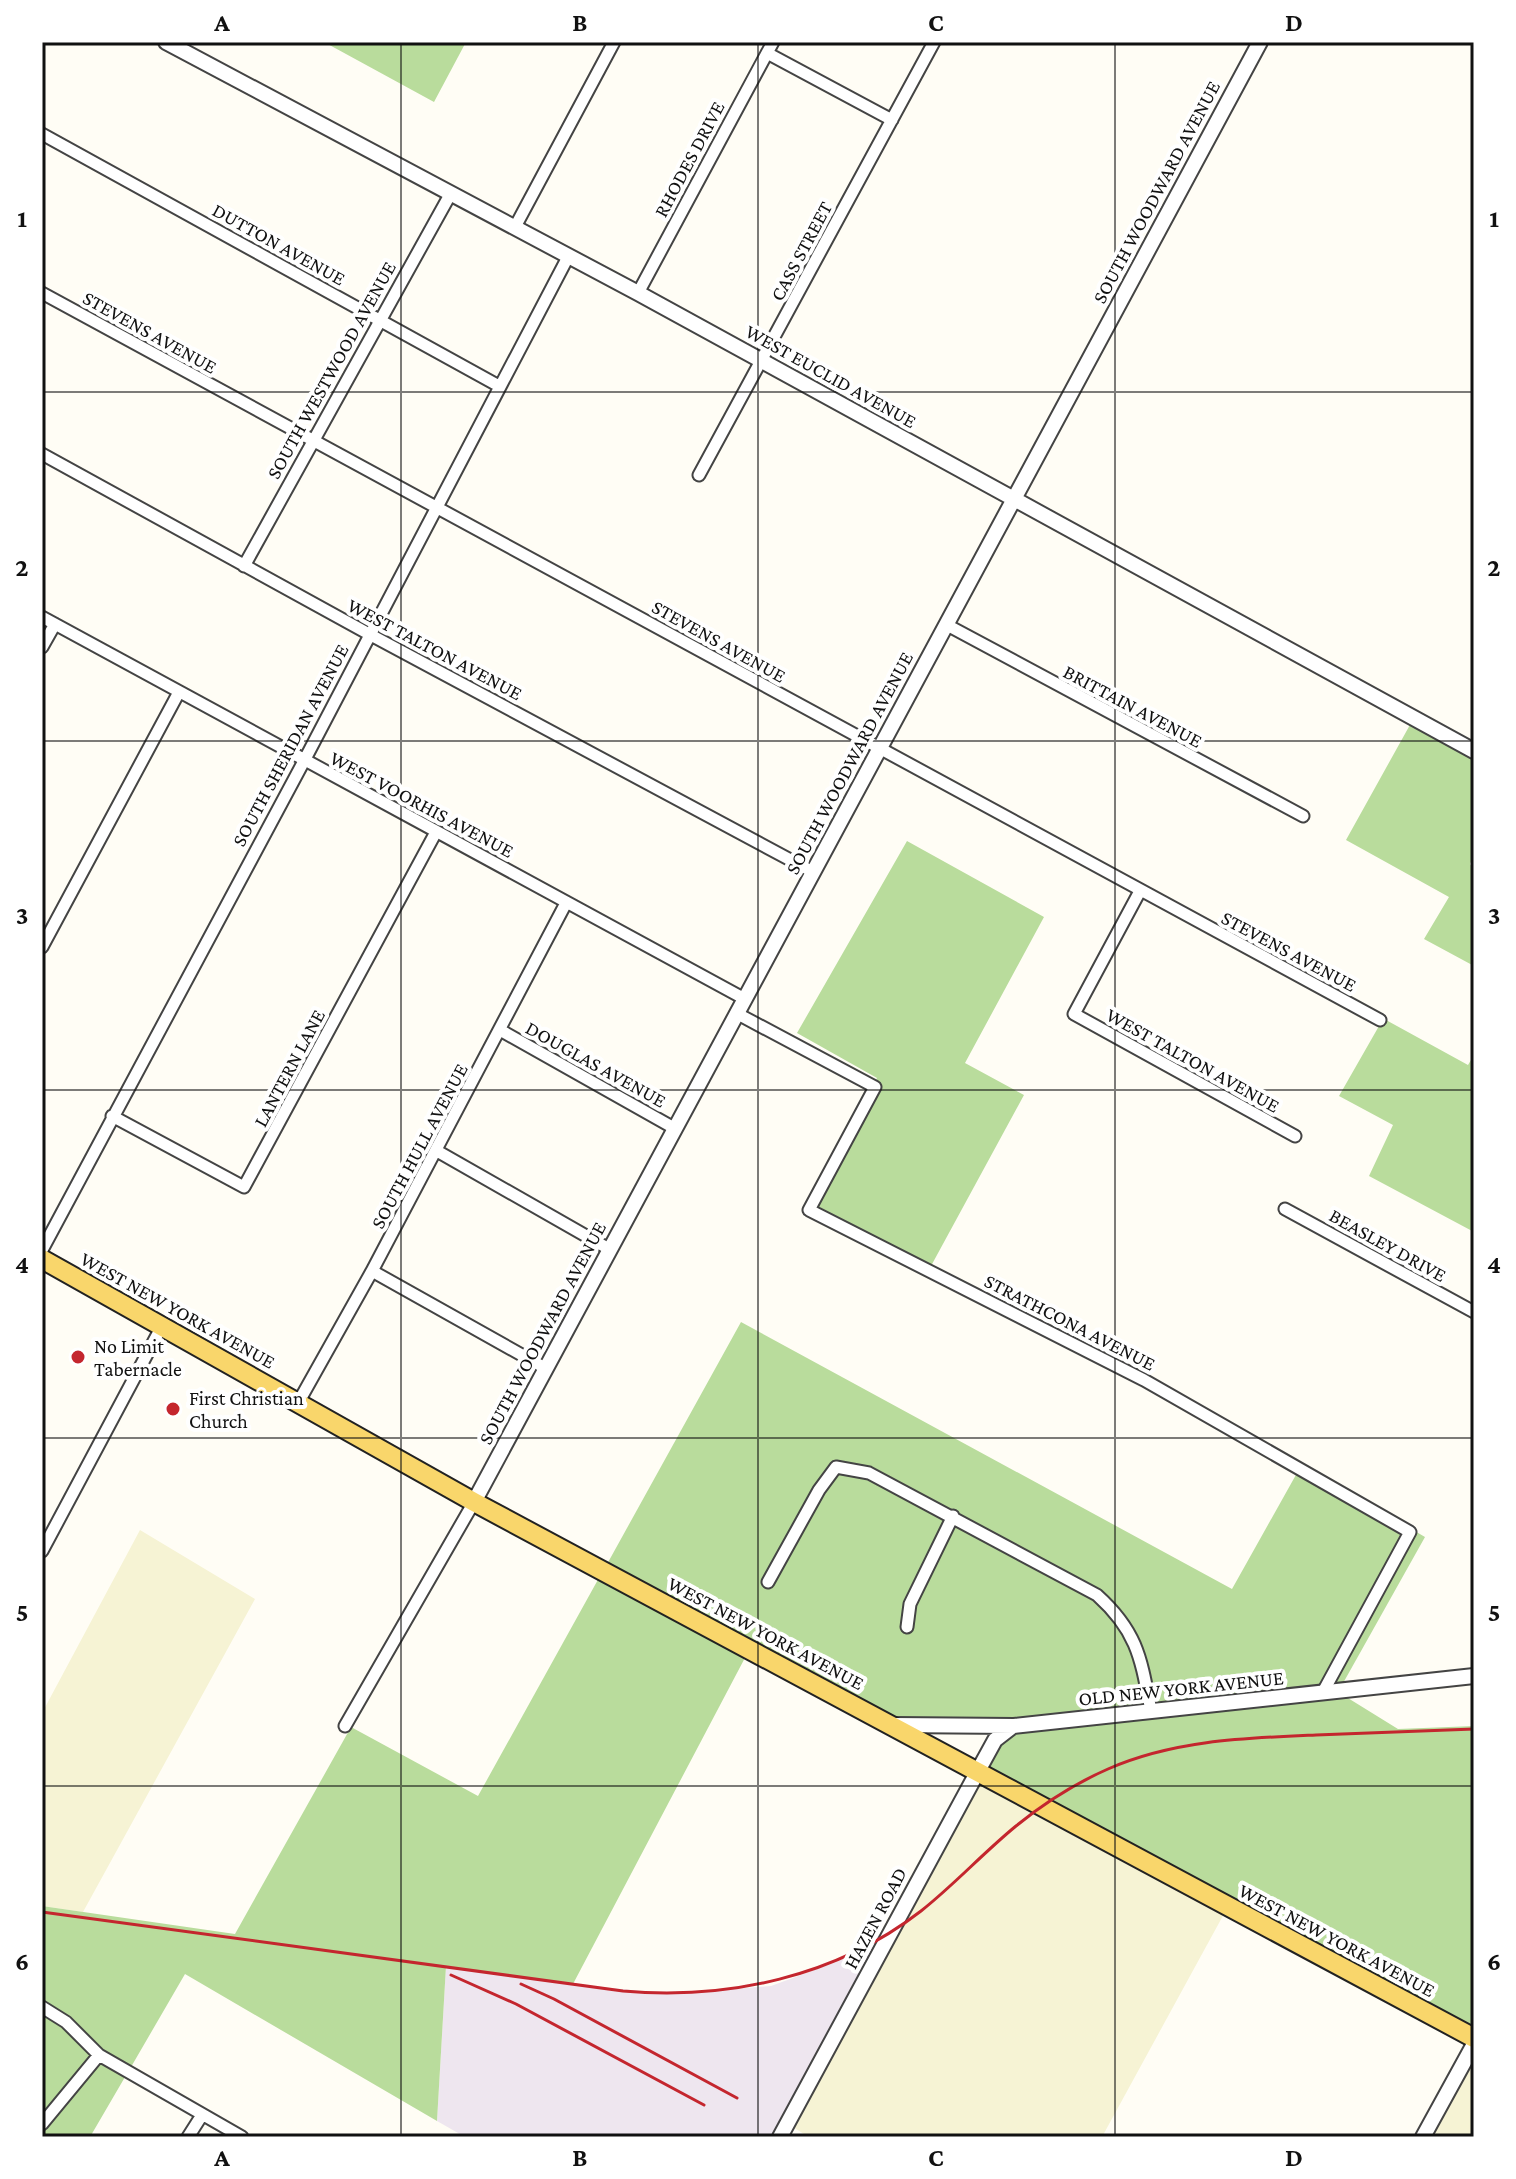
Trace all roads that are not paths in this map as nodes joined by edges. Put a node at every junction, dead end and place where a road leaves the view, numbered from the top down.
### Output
1 (166, 42) edge
2 (614, 42) edge
3 (934, 42) edge
4 (1260, 42) edge
5 (770, 48) edge
6 (892, 120) junction
7 (42, 134) edge
8 (451, 193) junction
9 (515, 227) junction
10 (568, 257) junction
11 (42, 293) edge
12 (638, 293) junction
13 (380, 320) junction
14 (763, 361) junction
15 (499, 386) junction
16 (312, 440) junction
17 (42, 454) edge
18 (699, 475) dead end
19 (1015, 501) junction
20 (435, 508) junction
21 (244, 566) junction
22 (42, 617) edge
23 (55, 624) junction
24 (947, 625) junction
25 (369, 634) junction
26 (42, 647) edge
27 (179, 692) junction
28 (880, 750) junction
29 (1474, 751) edge
30 (304, 761) junction
31 (1303, 816) dead end
32 (436, 832) junction
33 (813, 872) junction
34 (1140, 891) junction
35 (566, 903) junction
36 (42, 947) edge
37 (743, 998) junction
38 (736, 1013) junction
39 (1380, 1020) dead end
40 (500, 1030) junction
41 (112, 1116) junction
42 (674, 1128) junction
43 (1295, 1136) dead end
44 (437, 1151) junction
45 (1285, 1209) dead end
46 (609, 1249) junction
47 (42, 1250) edge
48 (42, 1259) edge
49 (372, 1271) junction
50 (1474, 1312) edge
51 (162, 1326) junction
52 (545, 1368) junction
53 (298, 1403) junction
54 (474, 1502) junction
55 (953, 1516) junction
56 (42, 1551) edge
57 (768, 1582) dead end
58 (907, 1627) dead end
59 (1474, 1676) edge
60 (1323, 1692) junction
61 (1151, 1711) junction
62 (892, 1725) junction
63 (345, 1726) dead end
64 (1014, 1726) junction
65 (978, 1771) junction
66 (42, 2007) edge
67 (1474, 2041) edge
68 (99, 2055) junction
69 (202, 2115) junction
70 (42, 2124) edge
71 (188, 2137) edge
72 (242, 2137) edge
73 (780, 2137) edge
74 (1423, 2137) edge

1 - 8 street, WEST EUCLID AVENUE
2 - 9 street
3 - 6 street, CASS STREET
4 - 19 street, SOUTH WOODWARD AVENUE
5 - 6 street
5 - 12 street, RHODES DRIVE
6 - 14 street, CASS STREET
7 - 13 street, DUTTON AVENUE
8 - 9 street, WEST EUCLID AVENUE
8 - 13 street, SOUTH WESTWOOD AVENUE
9 - 10 street, WEST EUCLID AVENUE
10 - 12 street, WEST EUCLID AVENUE
10 - 15 street, SOUTH SHERIDAN AVENUE
11 - 16 street, STEVENS AVENUE
12 - 14 street, WEST EUCLID AVENUE
13 - 15 street, DUTTON AVENUE
13 - 16 street, SOUTH WESTWOOD AVENUE
14 - 18 street, CASS STREET
14 - 19 street, WEST EUCLID AVENUE
15 - 20 street, SOUTH SHERIDAN AVENUE
16 - 20 street, STEVENS AVENUE
16 - 21 street, SOUTH WESTWOOD AVENUE
17 - 21 street, WEST TALTON AVENUE
19 - 24 street, SOUTH WOODWARD AVENUE
19 - 29 street, WEST EUCLID AVENUE
20 - 25 street, SOUTH SHERIDAN AVENUE
20 - 28 street, STEVENS AVENUE
21 - 25 street, WEST TALTON AVENUE
22 - 23 street, WEST VOORHIS AVENUE
23 - 26 street
23 - 27 street, WEST VOORHIS AVENUE
24 - 28 street, SOUTH WOODWARD AVENUE
24 - 31 street, BRITTAIN AVENUE
25 - 30 street, SOUTH SHERIDAN AVENUE
25 - 33 street, WEST TALTON AVENUE
27 - 30 street, WEST VOORHIS AVENUE
27 - 36 street
28 - 33 street, SOUTH WOODWARD AVENUE
28 - 34 street, STEVENS AVENUE
30 - 32 street, WEST VOORHIS AVENUE
30 - 41 street, SOUTH SHERIDAN AVENUE
32 - 35 street, WEST VOORHIS AVENUE
32 - 41 street, LANTERN LANE
33 - 37 street, SOUTH WOODWARD AVENUE
34 - 39 street, STEVENS AVENUE
34 - 43 street, WEST TALTON AVENUE
35 - 37 street, WEST VOORHIS AVENUE
35 - 40 street, SOUTH HULL AVENUE
37 - 38 street, SOUTH WOODWARD AVENUE
38 - 42 street, SOUTH WOODWARD AVENUE
38 - 60 street, STRATHCONA AVENUE
40 - 42 street, DOUGLAS AVENUE
40 - 44 street, SOUTH HULL AVENUE
41 - 47 street, SOUTH SHERIDAN AVENUE
42 - 46 street, SOUTH WOODWARD AVENUE
44 - 46 street
44 - 49 street, SOUTH HULL AVENUE
45 - 50 street, BEASLEY DRIVE
46 - 52 street, SOUTH WOODWARD AVENUE
48 - 51 main road, WEST NEW YORK AVENUE
49 - 52 street
49 - 53 street, SOUTH HULL AVENUE
51 - 53 main road, WEST NEW YORK AVENUE
51 - 56 street
52 - 54 street, SOUTH WOODWARD AVENUE
53 - 54 main road, WEST NEW YORK AVENUE
54 - 62 main road, WEST NEW YORK AVENUE
54 - 63 street
55 - 57 street
55 - 58 street
55 - 61 street
59 - 60 street, OLD NEW YORK AVENUE
60 - 61 street, OLD NEW YORK AVENUE
61 - 64 street, OLD NEW YORK AVENUE
62 - 64 street, OLD NEW YORK AVENUE
62 - 65 main road, WEST NEW YORK AVENUE
64 - 65 street, HAZEN ROAD
65 - 67 main road, WEST NEW YORK AVENUE
65 - 73 street, HAZEN ROAD
66 - 68 street
67 - 74 street
68 - 69 street
68 - 70 street
69 - 71 street
69 - 72 street

